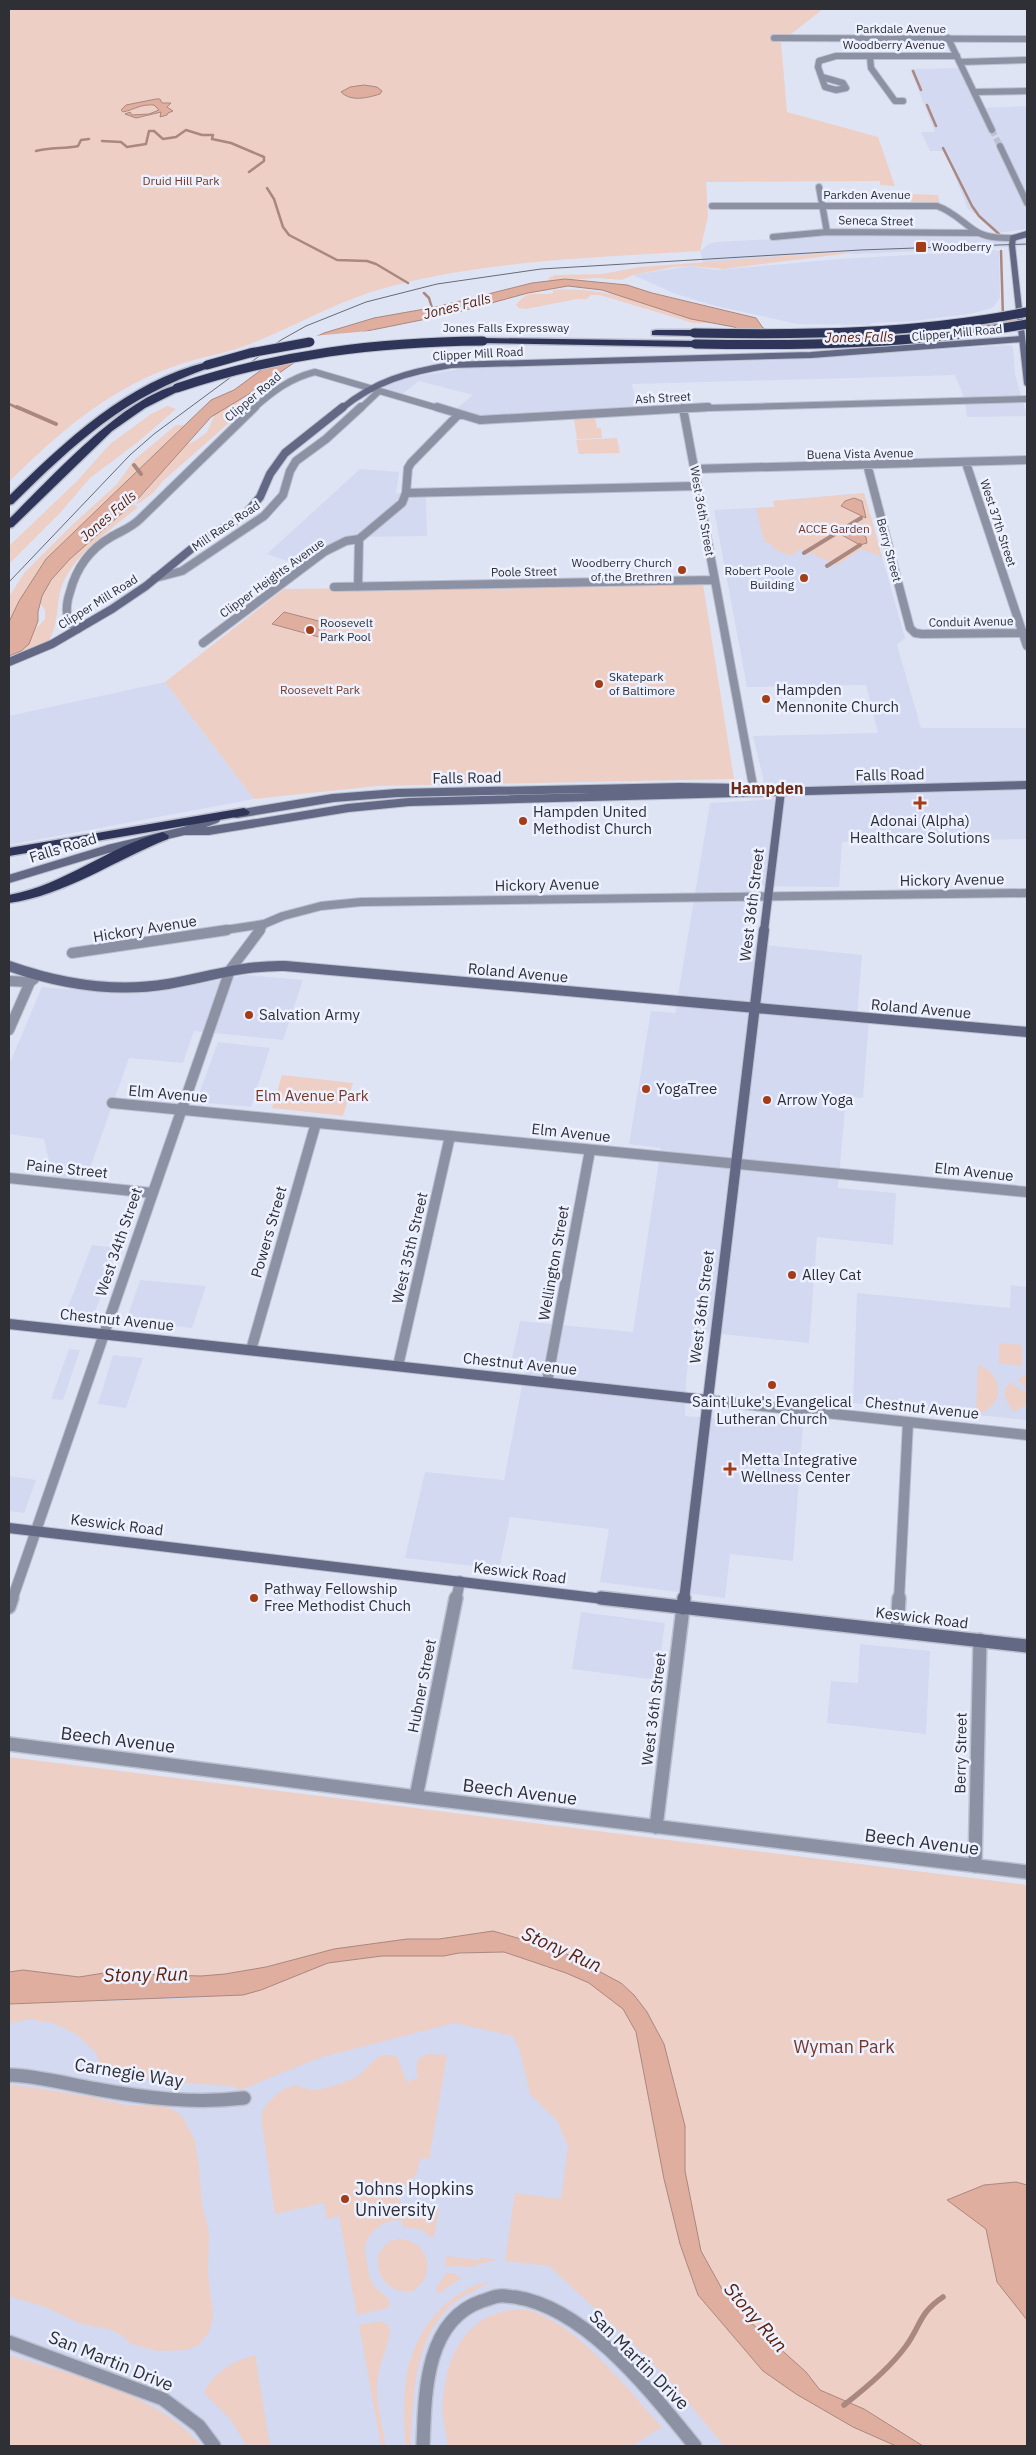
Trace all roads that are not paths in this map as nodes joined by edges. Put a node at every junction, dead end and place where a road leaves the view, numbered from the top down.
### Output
1 (774, 38) dead end
2 (948, 38) junction
3 (1027, 39) edge
4 (870, 57) junction
5 (958, 59) junction
6 (1026, 60) edge
7 (822, 77) dead end
8 (1027, 91) edge
9 (974, 92) junction
10 (903, 101) dead end
11 (992, 130) tunnel mouth
12 (1000, 146) tunnel mouth
13 (819, 187) dead end
14 (1027, 204) edge
15 (712, 206) dead end
16 (823, 206) junction
17 (827, 232) junction
18 (979, 232) junction
19 (1027, 234) edge
20 (773, 237) dead end
21 (1013, 238) junction
22 (1027, 312) edge
23 (1023, 331) edge
24 (400, 333) dead end
25 (483, 336) junction
26 (695, 338) junction
27 (320, 341) dead end
28 (307, 372) joint
29 (1027, 383) edge
30 (369, 389) junction
31 (378, 392) junction
32 (1027, 398) edge
33 (682, 408) junction
34 (458, 415) junction
35 (1027, 460) edge
36 (966, 463) junction
37 (867, 464) junction
38 (694, 469) junction
39 (697, 486) junction
40 (406, 493) junction
41 (9, 502) edge
42 (9, 525) edge
43 (359, 540) junction
44 (155, 578) junction
45 (714, 580) junction
46 (334, 587) dead end
47 (358, 587) junction
48 (78, 629) junction
49 (916, 633) joint
50 (1025, 633) edge
51 (203, 643) dead end
52 (1027, 646) edge
53 (9, 662) edge
54 (1027, 785) edge
55 (754, 791) junction
56 (781, 791) junction
57 (244, 812) junction
58 (184, 831) junction
59 (163, 836) junction
60 (9, 852) edge
61 (9, 879) edge
62 (1027, 893) edge
63 (770, 896) junction
64 (9, 899) edge
65 (264, 924) junction
66 (72, 954) dead end
67 (9, 966) edge
68 (230, 970) junction
69 (39, 975) junction
70 (9, 981) edge
71 (30, 982) junction
72 (755, 1009) junction
73 (9, 1030) edge
74 (1027, 1032) edge
75 (112, 1103) dead end
76 (182, 1110) junction
77 (316, 1123) junction
78 (450, 1136) junction
79 (590, 1150) junction
80 (736, 1164) junction
81 (9, 1178) edge
82 (1027, 1192) edge
83 (152, 1193) junction
84 (9, 1324) edge
85 (102, 1334) junction
86 (251, 1350) junction
87 (398, 1366) junction
88 (547, 1382) junction
89 (707, 1400) junction
90 (908, 1422) junction
91 (1027, 1435) edge
92 (9, 1528) edge
93 (35, 1531) junction
94 (460, 1581) junction
95 (9, 1607) edge
96 (683, 1608) junction
97 (897, 1630) junction
98 (980, 1640) junction
99 (1027, 1646) edge
100 (9, 1744) edge
101 (416, 1797) junction
102 (656, 1827) junction
103 (976, 1866) junction
104 (1027, 1872) edge
105 (9, 2074) edge
106 (244, 2098) dead end
107 (9, 2342) edge
108 (214, 2446) edge
109 (423, 2446) edge
110 (696, 2446) edge

1 - 2 street, Parkdale Avenue
2 - 3 street, Parkdale Avenue
2 - 5 street
4 - 5 street, Woodberry Avenue
4 - 7 street, Woodberry Avenue
4 - 10 street
5 - 6 street, Woodberry Avenue
5 - 9 street
8 - 9 street
9 - 11 street
12 - 14 street
13 - 16 street
15 - 16 street, Parkden Avenue
16 - 17 street
16 - 18 street, Parkden Avenue
17 - 18 street, Seneca Street
17 - 20 street, Seneca Street
18 - 21 street, Parkden Avenue
19 - 21 street
21 - 23 street, bridge
22 - 26 highway, Jones Falls Expressway, bridge
23 - 26 highway, Jones Falls Expressway, bridge
23 - 29 street
23 - 30 street, Clipper Mill Road
24 - 25 highway, Jones Falls Expressway
25 - 26 highway, Jones Falls Expressway
25 - 42 highway, Jones Falls Expressway, bridge
27 - 41 highway, bridge
28 - 30 street, Ash Street
28 - 48 street, Clipper Road
30 - 31 street, Ash Street
30 - 44 street, Clipper Mill Road
31 - 34 street, Ash Street
31 - 44 street, Mill Race Road
32 - 33 street, Ash Street
33 - 34 street, Ash Street
33 - 38 street, West 36th Street
34 - 40 street
35 - 36 street, Buena Vista Avenue
36 - 37 street, Buena Vista Avenue
36 - 50 street, West 37th Street
37 - 38 street, Buena Vista Avenue
37 - 49 street, Berry Street
38 - 39 street, West 36th Street
39 - 40 street
39 - 45 street, West 36th Street
40 - 43 street, Clipper Heights Avenue
43 - 47 street
43 - 51 street, Clipper Heights Avenue
44 - 48 street, Clipper Mill Road
45 - 47 street, Poole Street
45 - 55 street, West 36th Street
46 - 47 street, Poole Street
48 - 53 street, Clipper Mill Road
49 - 50 street, Conduit Avenue
50 - 52 street, West 37th Street
54 - 56 street, Falls Road
55 - 56 street, Falls Road
55 - 57 street, Falls Road
55 - 58 street, Falls Road
56 - 63 street, West 36th Street
57 - 58 street, Falls Road
57 - 60 highway
58 - 59 street, Falls Road
59 - 61 street, Falls Road
59 - 64 highway
62 - 63 street, Hickory Avenue
63 - 65 street, Hickory Avenue
63 - 72 street, West 36th Street
65 - 66 street, Hickory Avenue
65 - 68 street, West 34th Street
67 - 69 street, Roland Avenue
68 - 69 street, Roland Avenue
68 - 72 street, Roland Avenue
68 - 76 street, West 34th Street
69 - 71 street
70 - 71 street
71 - 73 street
72 - 74 street, Roland Avenue
72 - 80 street, West 36th Street
75 - 76 street, Elm Avenue
76 - 77 street, Elm Avenue
76 - 83 street, West 34th Street
77 - 78 street, Elm Avenue
77 - 86 street, Powers Street
78 - 79 street, Elm Avenue
78 - 87 street, West 35th Street
79 - 80 street, Elm Avenue
79 - 88 street, Wellington Street
80 - 82 street, Elm Avenue
80 - 89 street, West 36th Street
81 - 83 street, Paine Street
83 - 85 street, West 34th Street
84 - 85 street, Chestnut Avenue
85 - 86 street, Chestnut Avenue
85 - 93 street, West 34th Street
86 - 87 street, Chestnut Avenue
87 - 88 street, Chestnut Avenue
88 - 89 street, Chestnut Avenue
89 - 90 street, Chestnut Avenue
89 - 96 street, West 36th Street
90 - 91 street, Chestnut Avenue
90 - 97 street
92 - 93 street, Keswick Road
93 - 94 street, Keswick Road
93 - 95 street, West 34th Street
94 - 96 street, Keswick Road
94 - 101 street, Hubner Street
96 - 97 street, Keswick Road
96 - 102 street, West 36th Street
97 - 98 street, Keswick Road
98 - 99 street, Keswick Road
98 - 103 street, Berry Street
100 - 101 street, Beech Avenue
101 - 102 street, Beech Avenue
102 - 103 street, Beech Avenue
103 - 104 street, Beech Avenue
105 - 106 street, Carnegie Way
107 - 108 street, San Martin Drive
109 - 110 street, San Martin Drive

